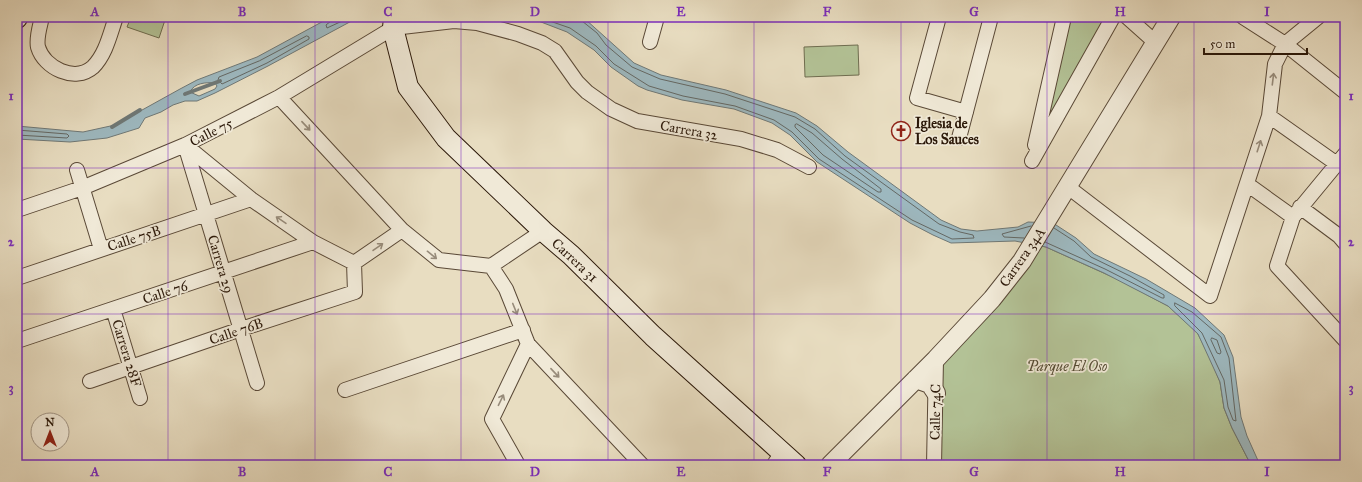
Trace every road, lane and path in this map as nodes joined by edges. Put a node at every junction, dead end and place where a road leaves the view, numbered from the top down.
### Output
1 (42, 17) edge
2 (116, 17) edge
3 (657, 17) edge
4 (939, 17) edge
5 (991, 17) edge
6 (1064, 17) edge
7 (1113, 17) edge
8 (1127, 17) edge
9 (1171, 17) edge
10 (1243, 17) edge
11 (1318, 17) edge
12 (394, 22) edge
13 (650, 42) dead end
14 (1155, 42) junction
15 (1285, 44) junction
16 (1345, 92) edge
17 (279, 97) junction
18 (966, 112) junction
19 (1269, 116) junction
20 (959, 138) dead end
21 (185, 145) junction
22 (1341, 159) edge
23 (809, 168) dead end
24 (77, 170) dead end
25 (1248, 181) junction
26 (1068, 187) junction
27 (82, 188) junction
28 (251, 200) junction
29 (17, 210) edge
30 (1297, 212) junction
31 (206, 214) junction
32 (402, 230) junction
33 (543, 231) junction
34 (314, 242) junction
35 (1345, 243) edge
36 (101, 249) junction
37 (354, 264) junction
38 (491, 266) junction
39 (224, 272) junction
40 (17, 278) edge
41 (113, 309) junction
42 (241, 329) junction
43 (523, 330) junction
44 (1345, 340) edge
45 (17, 341) edge
46 (528, 344) junction
47 (936, 359) junction
48 (132, 368) junction
49 (916, 379) junction
50 (90, 381) dead end
51 (257, 383) dead end
52 (345, 390) dead end
53 (936, 393) junction
54 (140, 398) dead end
55 (785, 461) edge
56 (518, 465) edge
57 (642, 465) edge
58 (830, 465) edge
59 (934, 465) edge

1 - 2 street
3 - 13 street
4 - 18 street
5 - 18 street
6 - 7 street
8 - 14 street
9 - 14 street, Carrera 34A
10 - 15 street
11 - 15 street
12 - 17 street, Calle 75
12 - 23 street, Carrera 32
12 - 33 main road, Carrera 31
14 - 26 street, Carrera 34A
15 - 16 street
19 -> 15 street
17 - 21 street, Calle 75
17 -> 32 street
18 - 20 street
19 - 22 street
25 -> 19 street
21 - 27 street, Calle 75
21 - 28 street
21 - 31 street, Carrera 29
22 - 30 street
24 - 27 street
25 - 26 street
25 - 30 street
26 - 47 street, Carrera 34A
27 - 29 street, Calle 75
27 - 36 street
28 - 31 street, Calle 75B
34 -> 28 street
30 - 35 street
30 - 44 street
31 - 36 street, Calle 75B
31 - 39 street, Carrera 29
37 -> 32 street
32 -> 38 street
33 - 38 street
33 - 55 main road, Carrera 31
34 - 37 street
34 - 39 street, Calle 76
36 - 40 street, Calle 75B
37 - 42 street, Calle 76B
38 -> 43 street
39 - 41 street, Calle 76
39 - 42 street, Carrera 29
41 - 45 street, Calle 76
41 - 48 street, Carrera 28F
42 - 48 street, Calle 76B
42 - 51 street, Carrera 29
43 - 46 street
43 - 52 street
56 -> 46 street
46 -> 57 street
47 - 49 street, Carrera 34A
47 - 53 street, Calle 74C
48 - 50 street, Calle 76B
48 - 54 street, Carrera 28F
49 - 53 street
49 - 58 street, Carrera 34A
53 - 59 street, Calle 74C

